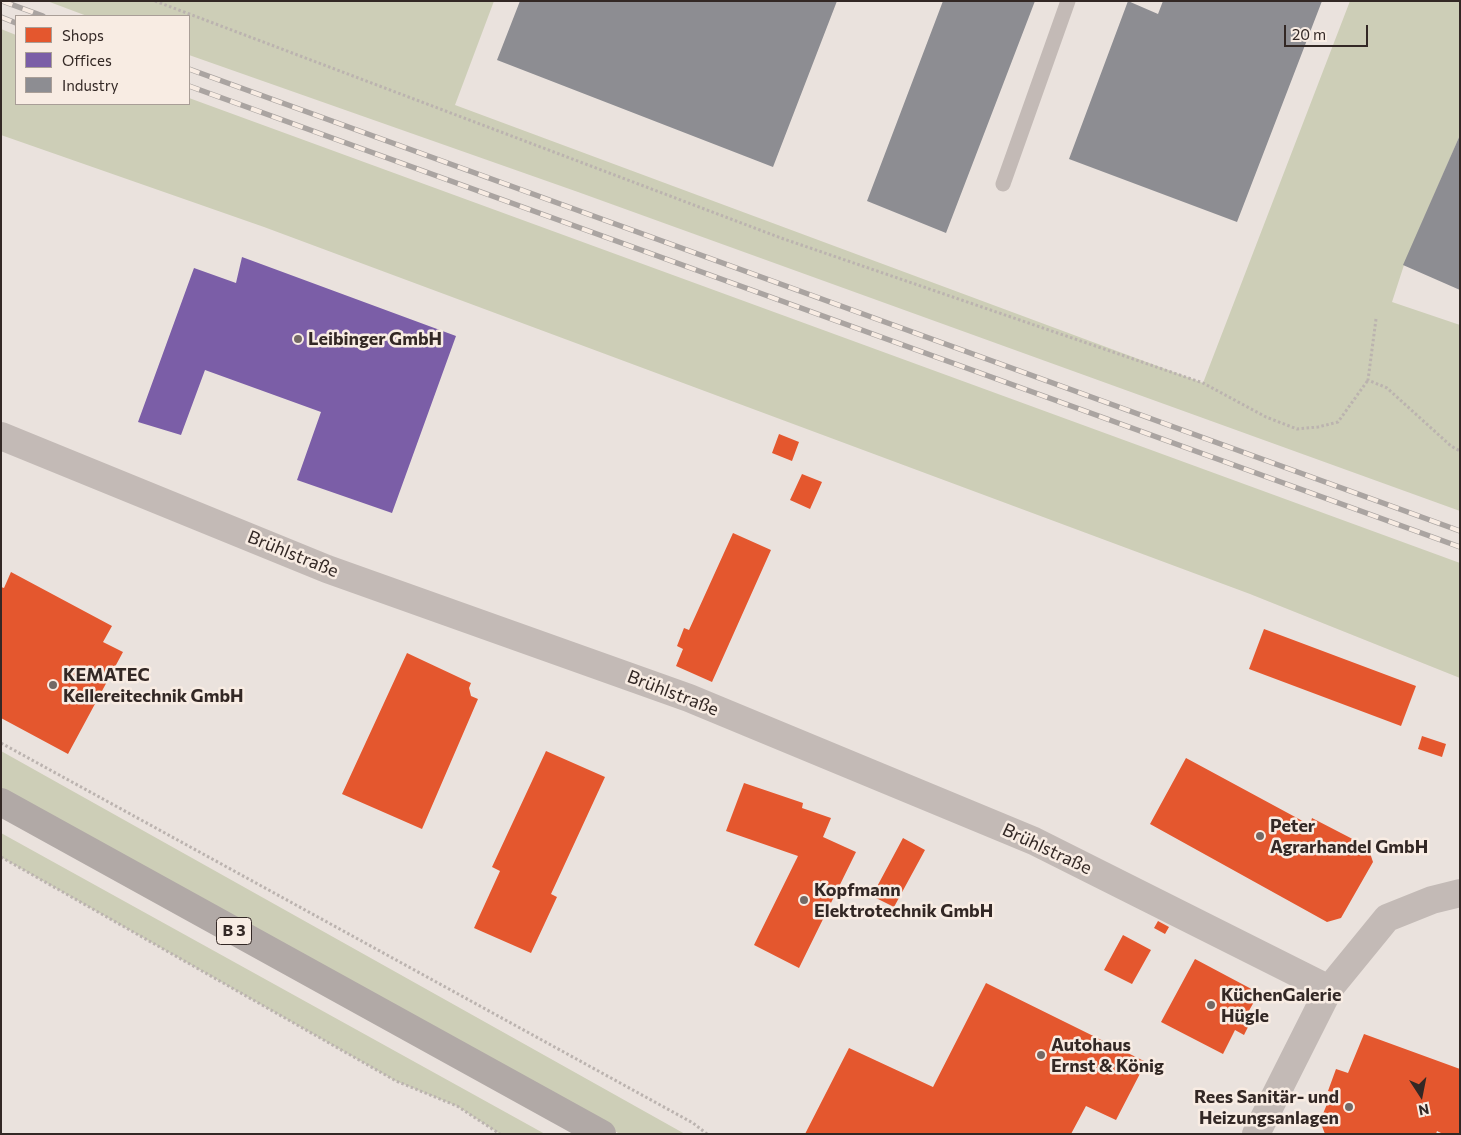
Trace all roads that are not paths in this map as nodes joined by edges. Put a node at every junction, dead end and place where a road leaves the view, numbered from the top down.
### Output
1 (1068, 1) edge
2 (1003, 184) dead end
3 (1, 436) edge
4 (1, 802) edge
5 (1460, 893) edge
6 (1329, 989) junction
7 (1266, 1129) edge
8 (602, 1134) edge

1 - 2 lane
3 - 6 street, Brühlstraße
4 - 8 main road, B 3
5 - 6 street
6 - 7 street

